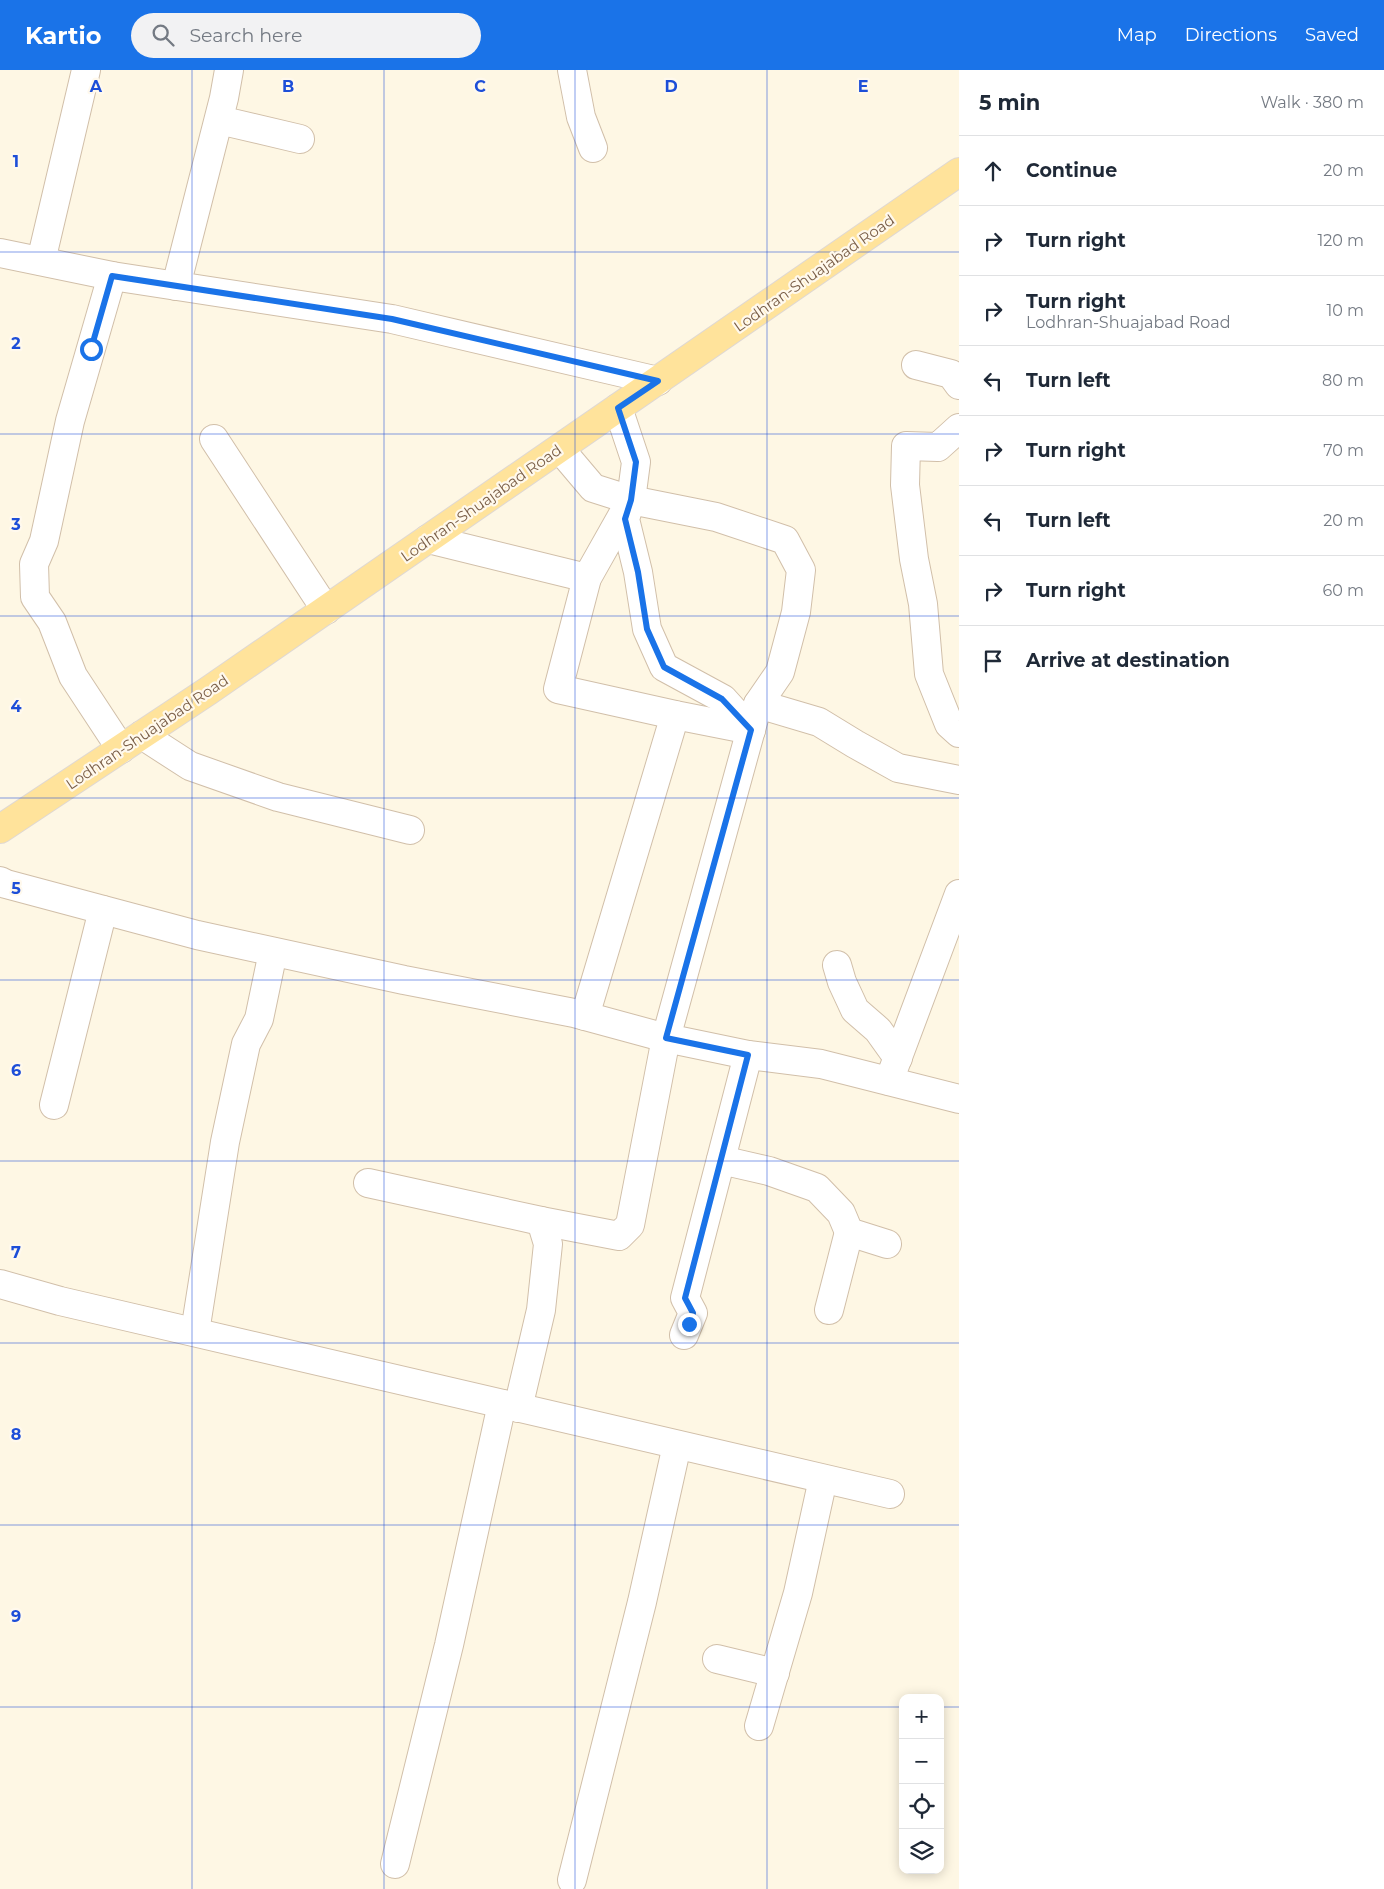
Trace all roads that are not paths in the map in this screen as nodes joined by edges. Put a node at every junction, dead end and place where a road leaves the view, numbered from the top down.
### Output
1 (86, 70) edge
2 (229, 70) edge
3 (572, 70) edge
4 (219, 120) junction
5 (300, 139) dead end
6 (593, 148) dead end
7 (959, 172) edge
8 (0, 253) edge
9 (41, 261) junction
10 (112, 276) junction
11 (176, 286) junction
12 (916, 365) dead end
13 (658, 381) junction
14 (959, 385) edge
15 (618, 408) junction
16 (959, 428) edge
17 (214, 439) dead end
18 (560, 448) junction
19 (631, 500) junction
20 (428, 539) junction
21 (587, 578) junction
22 (326, 610) junction
23 (758, 704) junction
24 (675, 715) junction
25 (751, 730) junction
26 (959, 733) edge
27 (131, 742) junction
28 (959, 780) edge
29 (0, 829) edge
30 (410, 830) dead end
31 (0, 881) edge
32 (959, 894) edge
33 (103, 910) junction
34 (273, 952) junction
35 (837, 965) dead end
36 (585, 1016) junction
37 (666, 1038) junction
38 (748, 1055) junction
39 (893, 1070) junction
40 (959, 1099) edge
41 (54, 1105) dead end
42 (721, 1160) junction
43 (368, 1183) dead end
44 (541, 1221) junction
45 (849, 1232) junction
46 (886, 1244) dead end
47 (0, 1284) edge
48 (829, 1310) dead end
49 (196, 1332) junction
50 (684, 1335) dead end
51 (510, 1406) junction
52 (677, 1445) junction
53 (823, 1479) junction
54 (890, 1494) dead end
55 (717, 1659) dead end
56 (775, 1673) junction
57 (759, 1726) dead end
58 (395, 1864) dead end
59 (572, 1880) dead end

1 - 9 street
2 - 4 street
3 - 6 street
4 - 5 street
4 - 11 street
7 - 13 main road, Lodhran-Shuajabad Road
8 - 9 street
9 - 10 street
10 - 11 street
10 - 27 street
11 - 13 street
12 - 14 street
13 - 15 main road, Lodhran-Shuajabad Road
15 - 18 main road, Lodhran-Shuajabad Road
15 - 19 street
16 - 26 street
17 - 22 street
18 - 19 street
18 - 20 main road, Lodhran-Shuajabad Road
19 - 21 street
19 - 23 street
19 - 25 street
20 - 21 street
20 - 22 main road, Lodhran-Shuajabad Road
21 - 24 street
22 - 27 main road, Lodhran-Shuajabad Road
23 - 25 street
23 - 28 street
24 - 25 street
24 - 36 street
25 - 37 street
27 - 29 main road, Lodhran-Shuajabad Road
27 - 30 street
31 - 33 street
32 - 39 street
33 - 34 street
33 - 41 street
34 - 36 street
34 - 49 street
35 - 39 street
36 - 37 street
37 - 38 street
37 - 44 street
38 - 39 street
38 - 42 street
39 - 40 street
42 - 45 street
42 - 50 street
43 - 44 street
44 - 51 street
45 - 46 street
45 - 48 street
47 - 49 street
49 - 51 street
51 - 52 street
51 - 58 street
52 - 53 street
52 - 59 street
53 - 54 street
53 - 56 street
55 - 56 street
56 - 57 street

